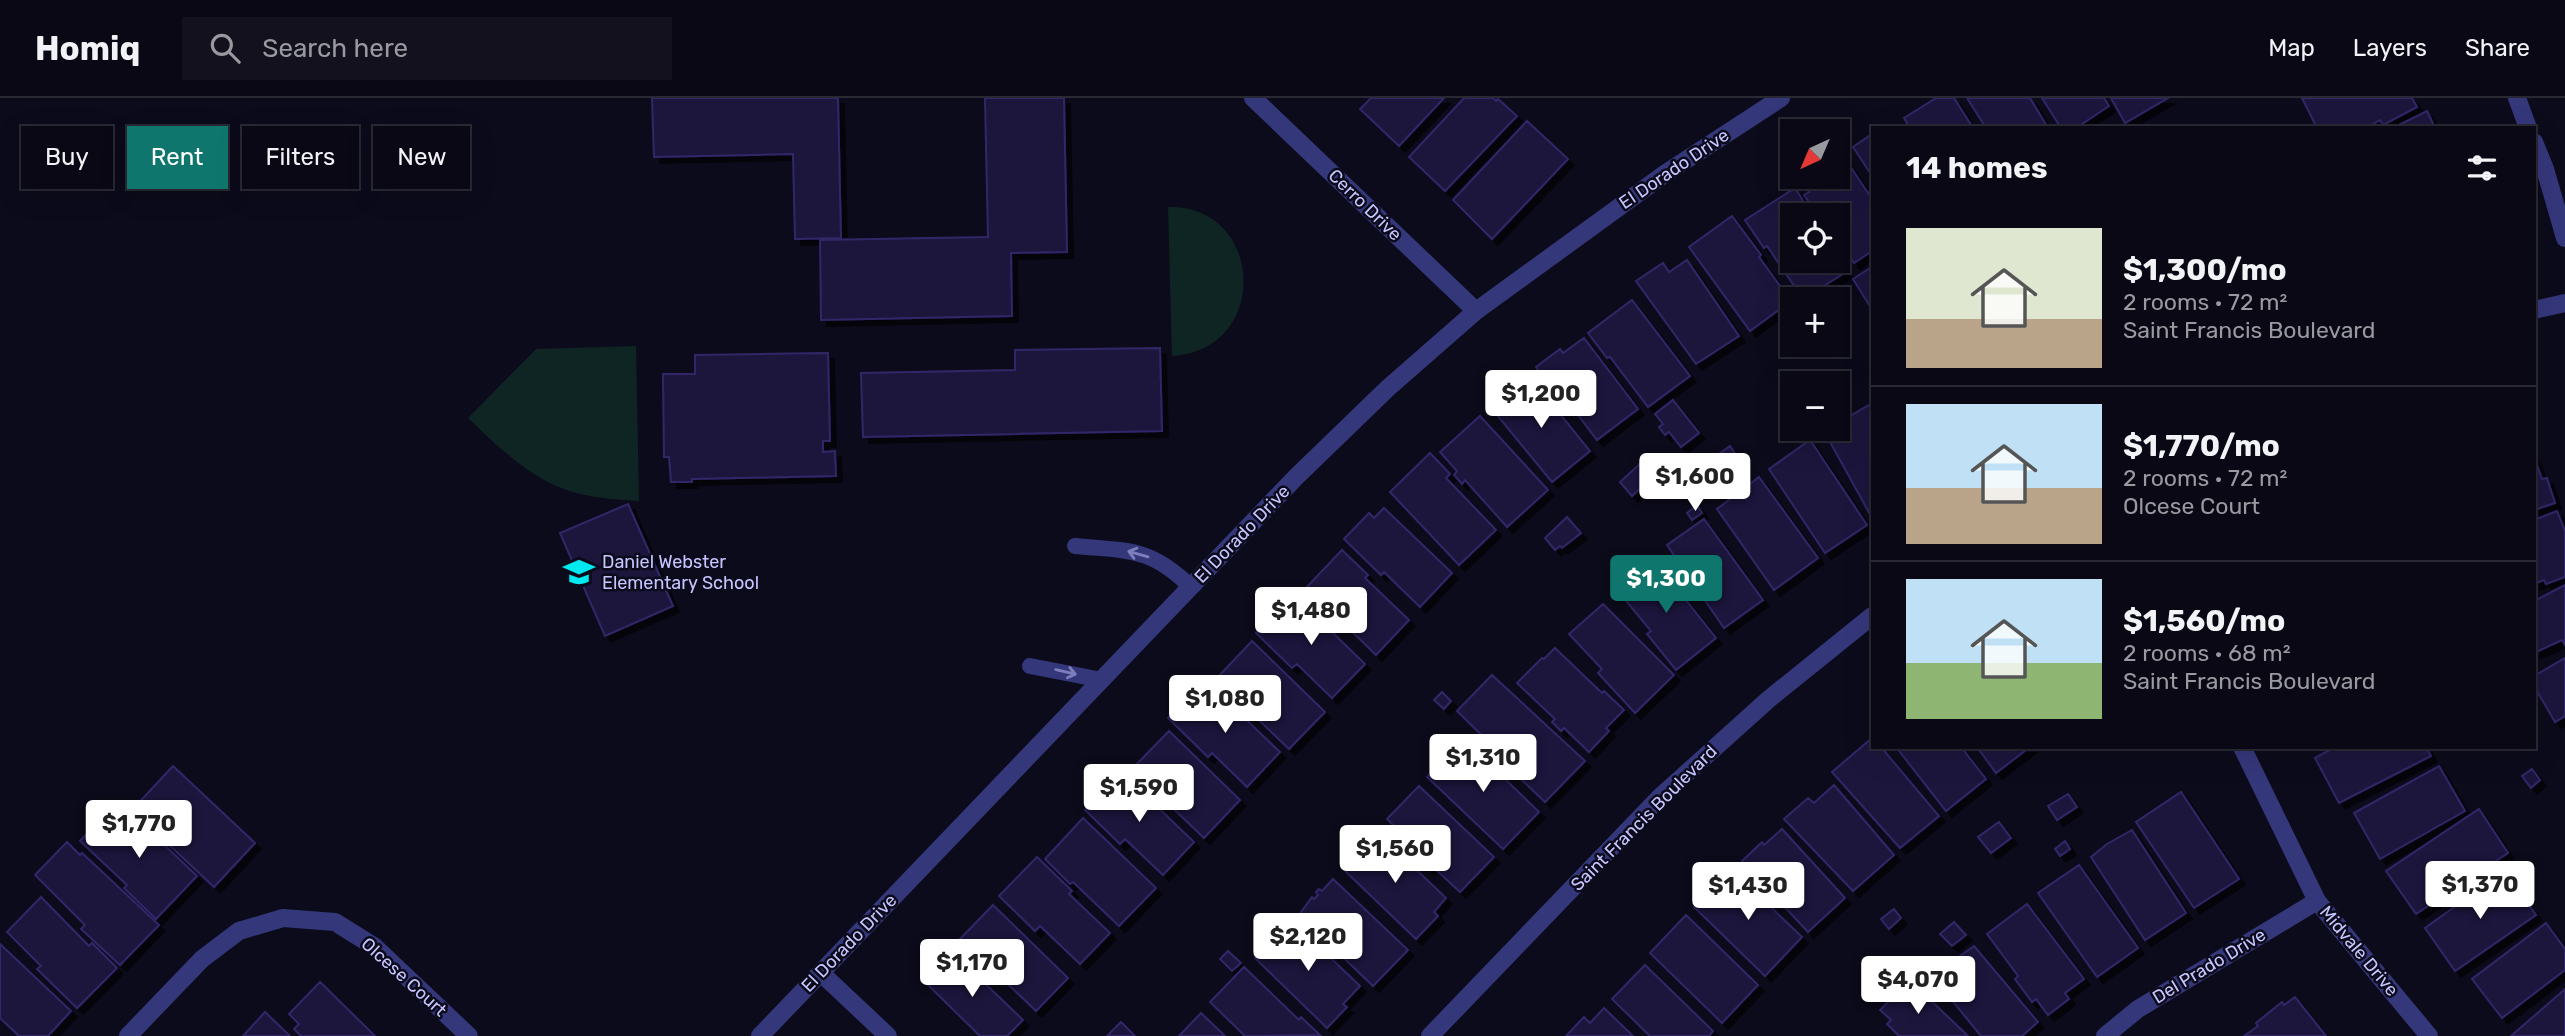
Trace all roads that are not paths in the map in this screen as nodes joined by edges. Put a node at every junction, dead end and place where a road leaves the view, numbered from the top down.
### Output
1 (1253, 98) edge
2 (1781, 98) edge
3 (2517, 98) edge
4 (2527, 126) edge
5 (2536, 147) edge
6 (2565, 238) edge
7 (2565, 303) edge
8 (2536, 310) edge
9 (1476, 312) junction
10 (1075, 547) dead end
11 (1191, 587) junction
12 (1871, 617) edge
13 (1030, 666) dead end
14 (1101, 680) junction
15 (2243, 749) edge
16 (2317, 901) junction
17 (821, 972) junction
18 (128, 1036) edge
19 (469, 1036) edge
20 (760, 1036) edge
21 (888, 1036) edge
22 (1430, 1036) edge
23 (2105, 1036) edge
24 (2429, 1036) edge

1 - 9 street, Cerro Drive
2 - 9 street, El Dorado Drive
3 - 4 street
5 - 6 street
7 - 8 street
9 - 11 street, El Dorado Drive
11 -> 10 lane
11 - 14 street, El Dorado Drive
12 - 22 street, Saint Francis Boulevard
13 -> 14 lane
14 - 17 street, El Dorado Drive
15 - 16 street, Midvale Drive
16 - 23 street, Del Prado Drive
16 - 24 street, Midvale Drive
17 - 20 street, El Dorado Drive
17 - 21 street
18 - 19 street, Olcese Court

